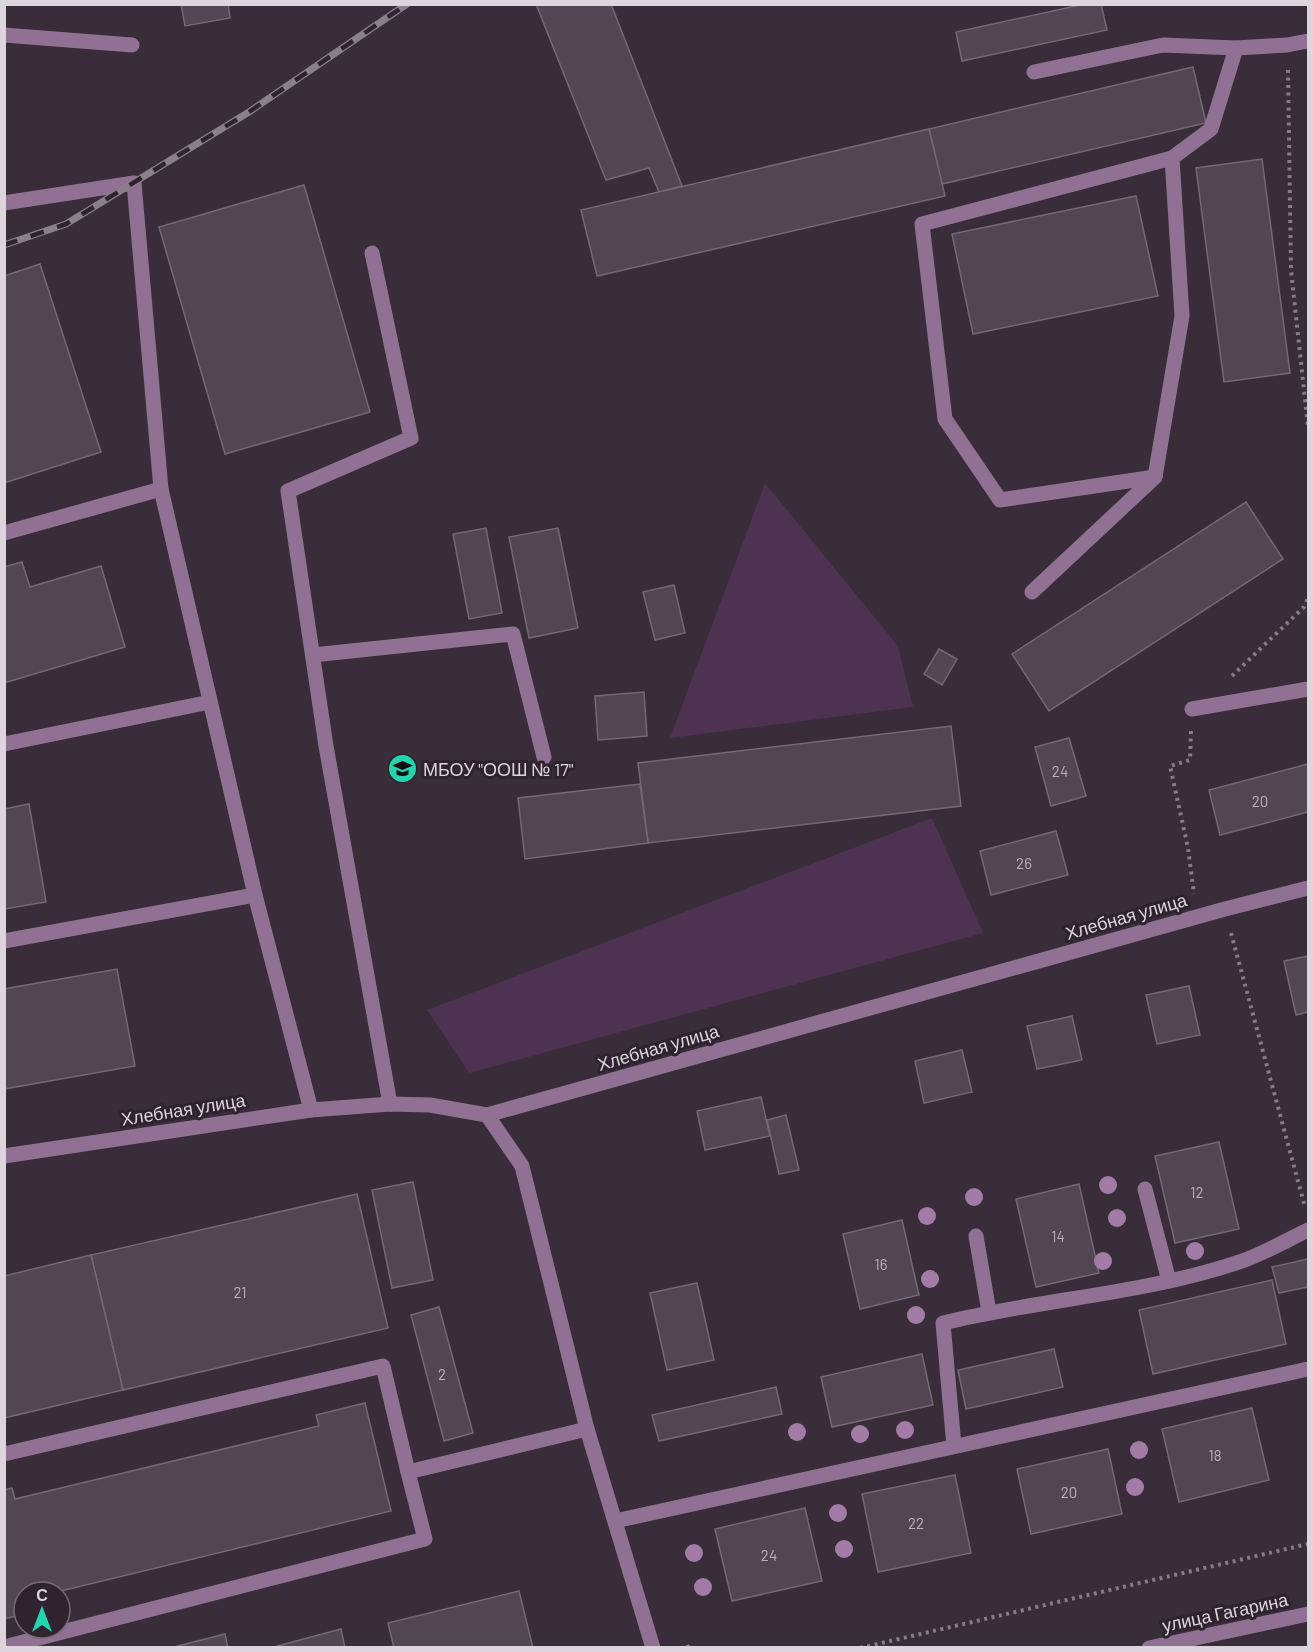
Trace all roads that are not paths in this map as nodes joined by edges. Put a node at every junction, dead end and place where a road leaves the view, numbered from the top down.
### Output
1 (4, 35) edge
2 (1308, 42) edge
3 (132, 45) dead end
4 (1236, 48) junction
5 (1034, 72) dead end
6 (1172, 158) junction
7 (4, 202) edge
8 (372, 253) dead end
9 (1155, 477) junction
10 (161, 489) junction
11 (4, 533) edge
12 (1032, 592) dead end
13 (313, 655) junction
14 (1308, 689) edge
15 (210, 702) junction
16 (1192, 709) road end
17 (4, 744) edge
18 (544, 758) dead end
19 (1308, 888) edge
20 (255, 895) junction
21 (4, 940) edge
22 (390, 1104) junction
23 (311, 1110) junction
24 (487, 1115) junction
25 (4, 1156) edge
26 (1144, 1189) dead end
27 (1308, 1230) edge
28 (976, 1236) dead end
29 (1169, 1281) junction
30 (989, 1312) junction
31 (1308, 1369) edge
32 (587, 1429) junction
33 (954, 1446) junction
34 (4, 1454) edge
35 (408, 1472) junction
36 (615, 1521) junction
37 (1308, 1614) edge
38 (4, 1647) edge
39 (652, 1647) edge
40 (1149, 1647) edge

1 - 3 street
2 - 4 street
4 - 5 street
4 - 6 street
6 - 9 street
6 - 9 street
7 - 10 street
8 - 13 street
9 - 12 street
10 - 11 street
10 - 15 street
13 - 18 street
13 - 22 street
14 - 16 street
15 - 17 street
15 - 20 street
19 - 24 street, Хлебная улица
20 - 21 street
20 - 23 street
22 - 23 street, Хлебная улица
22 - 24 street, Хлебная улица
23 - 25 street, Хлебная улица
24 - 32 street
26 - 29 street
27 - 29 street
28 - 30 street
29 - 30 street
30 - 33 street
31 - 33 street
32 - 35 street
32 - 36 street
33 - 36 street
34 - 35 street
35 - 38 street
36 - 39 street
37 - 40 street, улица Гагарина

